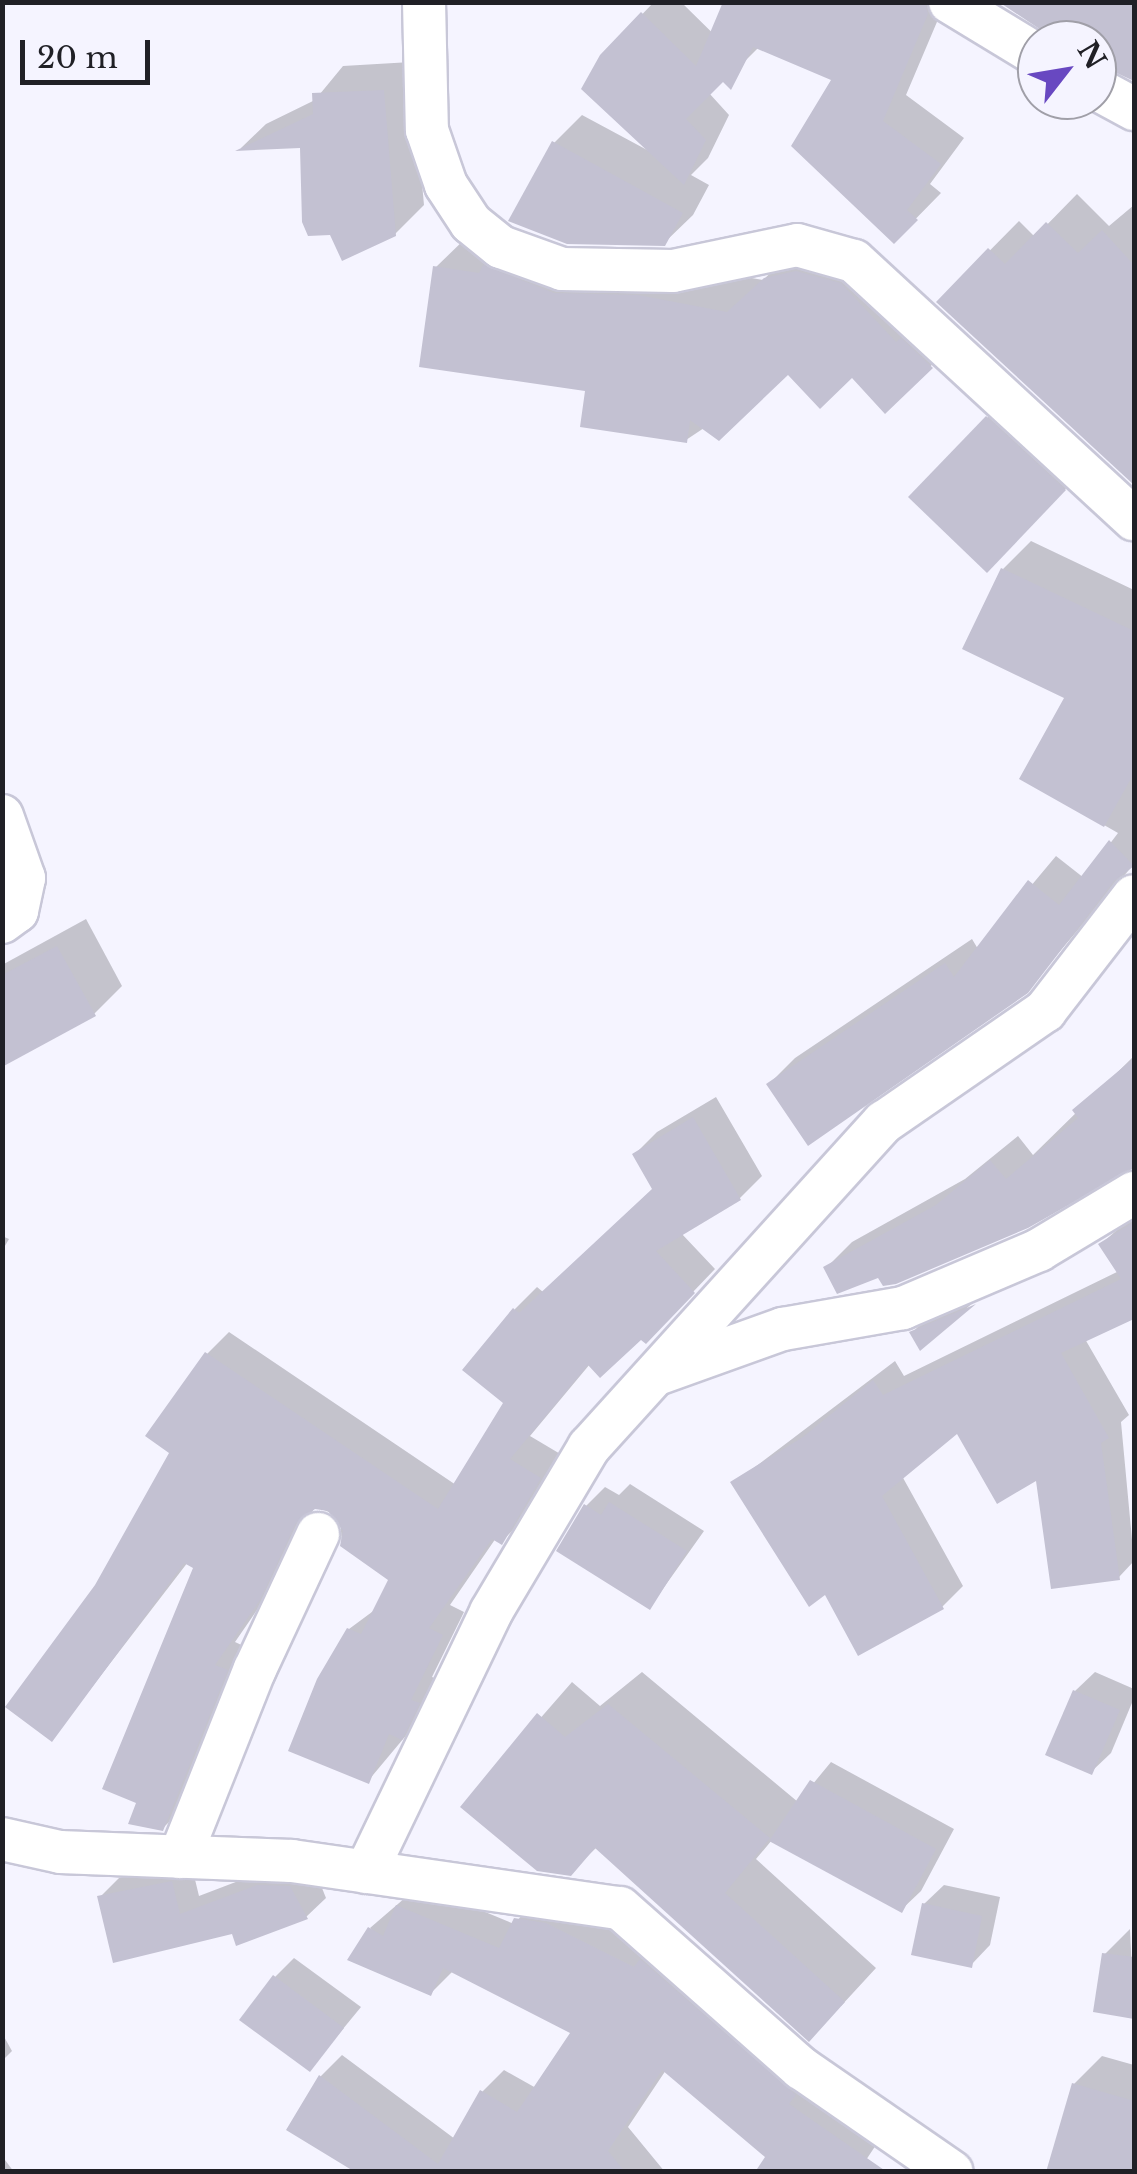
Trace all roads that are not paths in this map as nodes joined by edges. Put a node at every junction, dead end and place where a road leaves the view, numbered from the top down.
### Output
1 (424, 2) edge
2 (950, 2) edge
3 (1017, 43) edge
4 (1134, 519) edge
5 (2, 816) edge
6 (1134, 896) edge
7 (2, 922) edge
8 (1134, 1193) edge
9 (652, 1376) junction
10 (318, 1534) dead end
11 (2, 1839) edge
12 (180, 1857) junction
13 (366, 1872) junction
14 (952, 2172) edge

1 - 4 street
2 - 3 street
5 - 7 street
6 - 9 street
8 - 9 street
9 - 13 street
10 - 12 street
11 - 12 street
12 - 13 street
13 - 14 street

